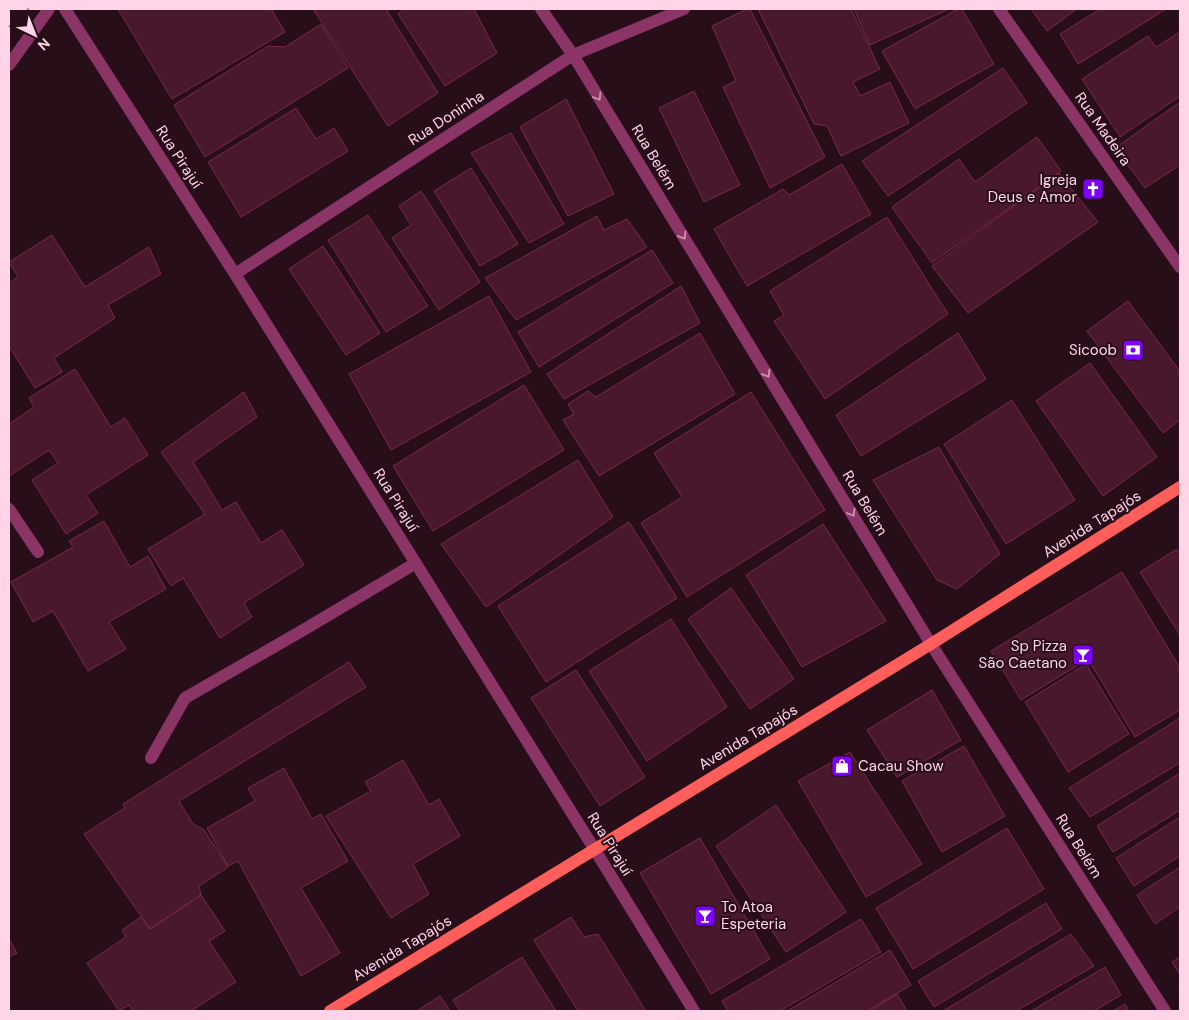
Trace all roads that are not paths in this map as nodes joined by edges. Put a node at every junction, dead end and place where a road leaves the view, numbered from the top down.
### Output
1 (49, 9) edge
2 (65, 9) edge
3 (541, 9) edge
4 (684, 9) edge
5 (1000, 9) edge
6 (573, 55) junction
7 (9, 65) edge
8 (1180, 267) edge
9 (235, 274) junction
10 (1180, 487) edge
11 (9, 509) edge
12 (38, 552) dead end
13 (416, 563) junction
14 (931, 644) junction
15 (151, 758) dead end
16 (595, 850) junction
17 (330, 1011) edge
18 (694, 1011) edge
19 (1165, 1011) edge

1 - 7 street
2 - 9 street, Rua Pirajuí
3 - 6 street, Rua Belém
4 - 6 street, Rua Doninha
5 - 8 street, Rua Madeira
6 - 9 street, Rua Doninha
6 -> 14 street, Rua Belém
9 - 13 street, Rua Pirajuí
10 - 14 main road, Avenida Tapajós
11 - 12 street
13 - 15 street
13 - 16 street, Rua Pirajuí
14 - 16 main road, Avenida Tapajós
14 - 19 street, Rua Belém
16 - 17 main road, Avenida Tapajós
16 - 18 street, Rua Pirajuí

